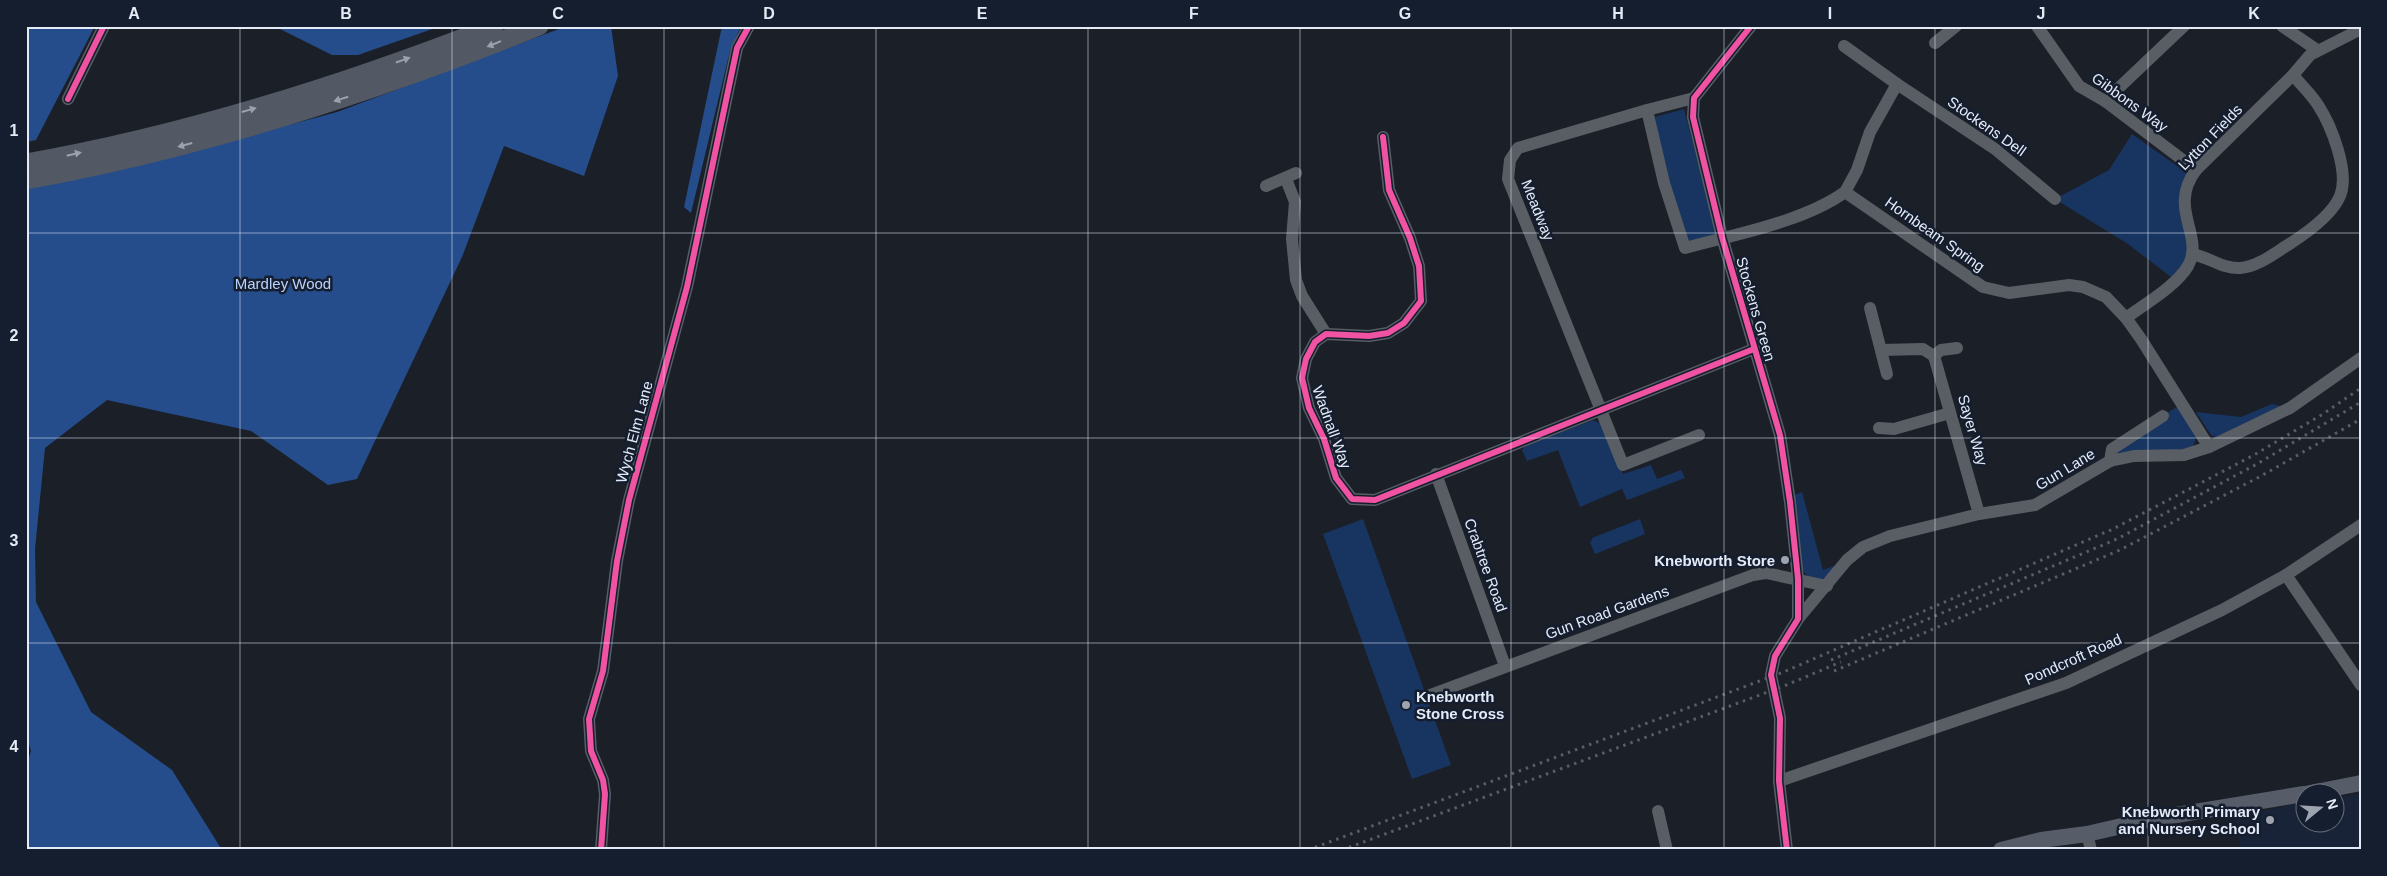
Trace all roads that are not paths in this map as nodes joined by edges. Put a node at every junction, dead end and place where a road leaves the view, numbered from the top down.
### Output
1 (104, 26) edge
2 (494, 26) edge
3 (539, 26) edge
4 (749, 26) edge
5 (1752, 26) edge
6 (1956, 26) edge
7 (2037, 26) edge
8 (2282, 26) edge
9 (2175, 29) edge
10 (2361, 29) edge
11 (1935, 43) dead end
12 (1844, 46) dead end
13 (2317, 50) junction
14 (2293, 76) junction
15 (1897, 84) junction
16 (1694, 98) junction
17 (68, 99) dead end
18 (2105, 101) junction
19 (1647, 110) junction
20 (1383, 137) dead end
21 (26, 163) edge
22 (2196, 170) junction
23 (26, 180) edge
24 (1266, 186) dead end
25 (1845, 192) junction
26 (2055, 199) dead end
27 (1722, 238) junction
28 (2192, 254) junction
29 (1870, 308) dead end
30 (2126, 318) junction
31 (1326, 334) junction
32 (1957, 348) dead end
33 (1754, 349) junction
34 (1881, 350) junction
35 (1934, 356) junction
36 (2361, 358) edge
37 (1887, 374) dead end
38 (1602, 409) junction
39 (1950, 413) junction
40 (2163, 416) dead end
41 (1879, 428) dead end
42 (1698, 435) dead end
43 (2209, 447) junction
44 (2110, 461) junction
45 (1436, 474) junction
46 (1979, 514) junction
47 (2361, 525) edge
48 (2286, 575) junction
49 (1798, 579) junction
50 (1827, 586) junction
51 (1798, 619) junction
52 (1505, 666) junction
53 (2361, 685) edge
54 (1430, 695) dead end
55 (1779, 781) junction
56 (2361, 783) edge
57 (2344, 786) edge
58 (2294, 796) edge
59 (1658, 811) dead end
60 (2089, 842) edge
61 (601, 850) edge
62 (1667, 850) edge
63 (1787, 850) edge
64 (2001, 850) edge

1 - 17 street
21 -> 2 highway
3 -> 23 highway
4 - 61 street, Wych Elm Lane
5 - 16 street
6 - 11 street
7 - 18 street, Gibbons Way
8 - 13 street
9 - 18 street
10 - 13 street, Lytton Fields
12 - 15 street, Stockens Dell
13 - 14 street, Lytton Fields
14 - 22 street, Lytton Fields
14 - 28 street
15 - 25 street
15 - 26 street, Stockens Dell
16 - 19 street, Meadway
16 - 27 street, Stockens Green
18 - 22 street, Gibbons Way
19 - 27 street
19 - 38 street, Meadway
20 - 31 street
22 - 28 street, Lytton Fields
24 - 31 street
25 - 27 street
25 - 30 street, Hornbeam Spring
27 - 33 street, Stockens Green
28 - 30 street
29 - 34 street
30 - 43 street, Hornbeam Spring
31 - 45 street, Wadnall Way
32 - 35 street
33 - 38 street, Wadnall Way
33 - 49 street, Stockens Green
34 - 35 street
34 - 37 street
35 - 39 street, Sayer Way
36 - 43 street, Gun Lane
38 - 42 street, Meadway
38 - 45 street, Wadnall Way
39 - 41 street
39 - 46 street, Sayer Way
40 - 44 street
43 - 44 street, Gun Lane
44 - 46 street, Gun Lane
45 - 52 street, Crabtree Road
46 - 50 street, Gun Lane
47 - 48 street, Pondcroft Road
48 - 53 street
48 - 55 street, Pondcroft Road
49 - 50 street, Gun Road Gardens
49 - 51 street, Stockens Green
49 - 52 street, Gun Road Gardens
50 - 51 street, Gun Lane
51 - 55 street, Gun Lane
52 - 54 street, Gun Road Gardens
55 - 63 street, Gun Lane
56 - 57 main road
58 - 60 main road
59 - 62 street
60 - 64 main road

